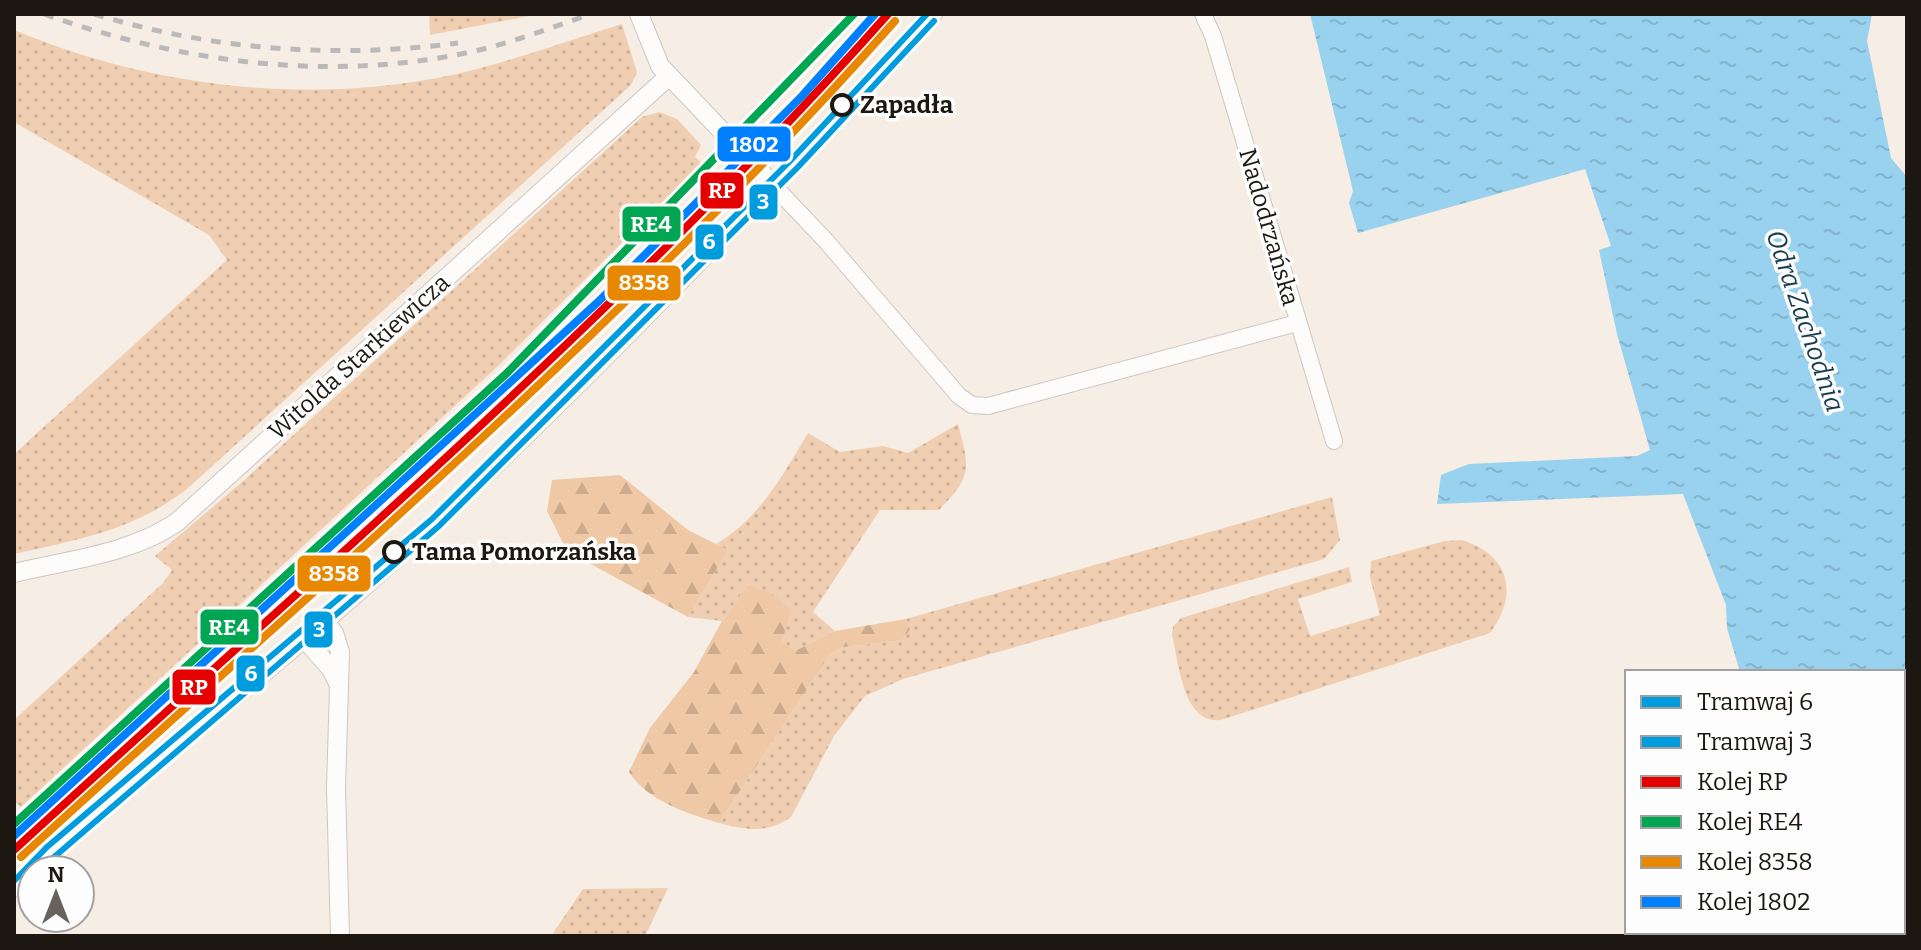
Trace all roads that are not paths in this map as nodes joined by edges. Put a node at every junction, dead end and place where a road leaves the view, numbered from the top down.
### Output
1 (639, 14) edge
2 (933, 14) edge
3 (1203, 14) edge
4 (669, 76) junction
5 (773, 185) junction
6 (1297, 323) junction
7 (1334, 441) dead end
8 (14, 573) edge
9 (323, 620) junction
10 (303, 637) junction
11 (339, 685) junction
12 (14, 888) edge
13 (340, 936) edge

1 - 4 street
2 - 5 street
3 - 6 street, Nadodrzańska
4 - 5 street
4 - 8 street, Witolda Starkiewicza
5 - 6 street
5 - 9 street
6 - 7 street, Nadodrzańska
9 - 10 street
9 - 11 street
10 - 11 street
10 - 12 street
11 - 13 street

